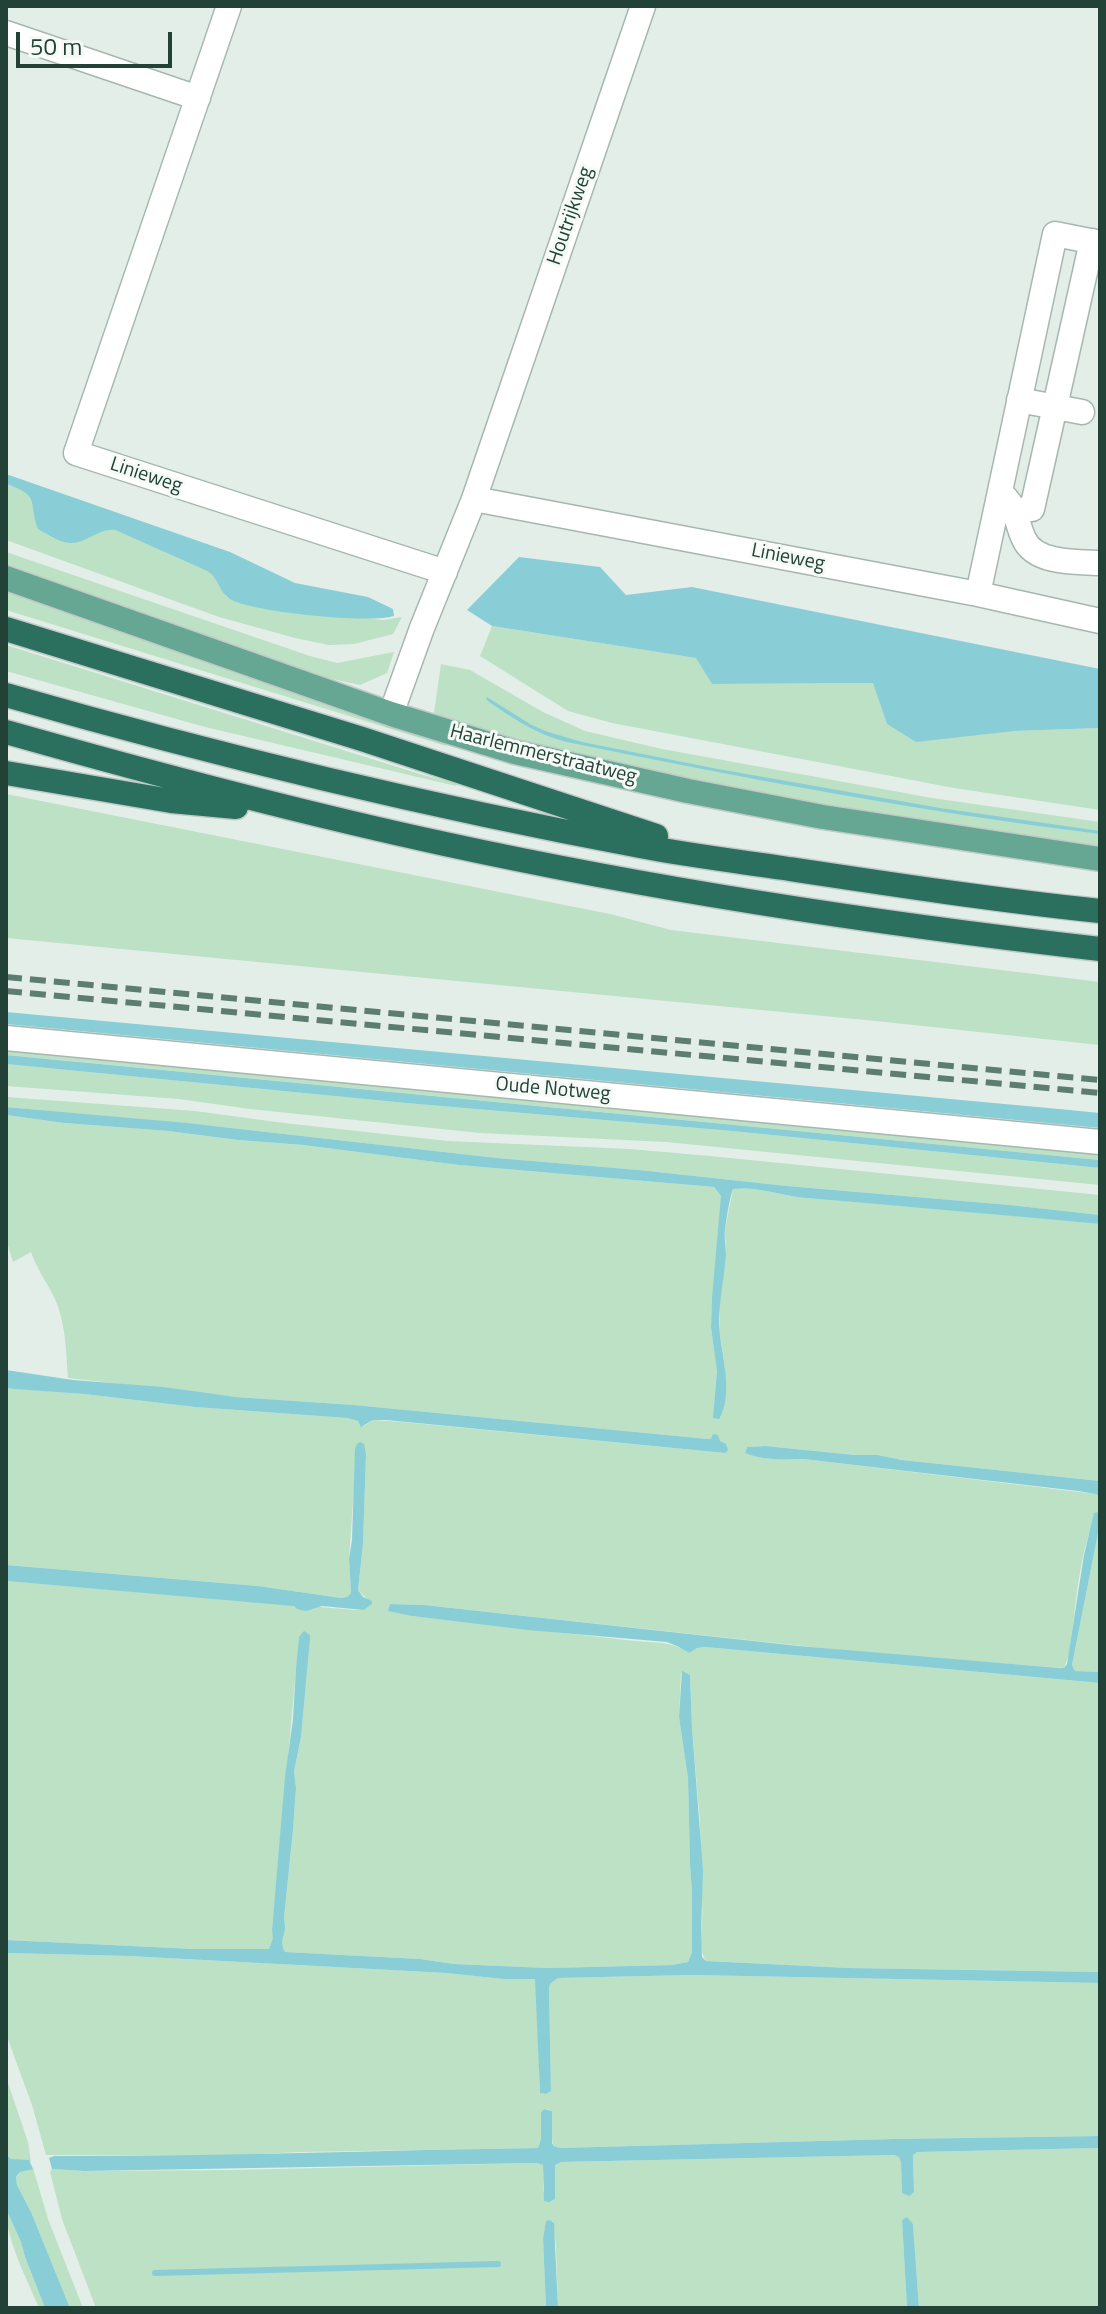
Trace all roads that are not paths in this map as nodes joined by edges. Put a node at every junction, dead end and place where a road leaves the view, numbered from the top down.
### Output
1 (229, 6) edge
2 (643, 6) edge
3 (6, 33) edge
4 (198, 98) junction
5 (1096, 242) edge
6 (1019, 400) junction
7 (1055, 407) junction
8 (1082, 412) dead end
9 (474, 499) junction
10 (1007, 500) junction
11 (1100, 563) edge
12 (445, 572) junction
13 (6, 578) edge
14 (978, 594) junction
15 (1100, 621) edge
16 (6, 629) edge
17 (6, 695) edge
18 (391, 714) junction
19 (6, 732) edge
20 (6, 773) edge
21 (318, 815) junction
22 (726, 859) junction
23 (1100, 859) edge
24 (1100, 911) edge
25 (1100, 949) edge
26 (6, 1038) edge
27 (1100, 1142) edge

1 - 4 street
2 - 9 street, Houtrijkweg
3 - 4 street
4 - 12 street, Linieweg
5 - 6 street
5 - 7 street
6 - 7 street
6 - 10 street
7 - 8 street
7 - 10 street
9 - 12 street
9 - 14 street, Linieweg
10 - 11 street
10 - 14 street
12 - 18 street
13 - 18 main road, Haarlemmerstraatweg
14 - 15 street, Linieweg
16 - 22 highway
17 - 22 highway
18 - 23 main road, Haarlemmerstraatweg
19 - 21 highway
20 - 21 highway
21 - 25 highway
22 - 24 highway
26 - 27 street, Oude Notweg

